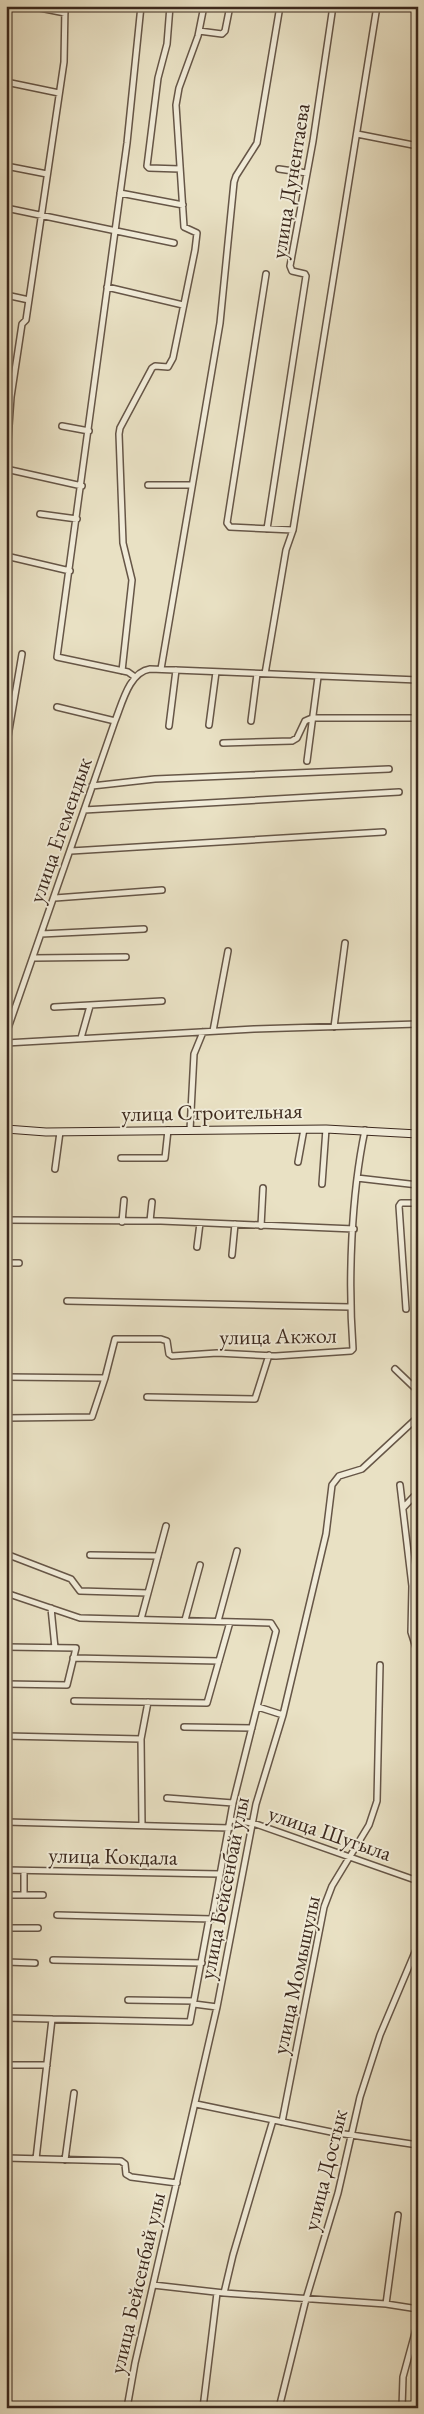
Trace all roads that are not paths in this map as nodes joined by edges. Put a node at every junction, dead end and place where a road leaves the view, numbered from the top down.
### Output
1 (30, 6) edge
2 (65, 6) edge
3 (141, 6) edge
4 (170, 6) edge
5 (204, 6) edge
6 (230, 6) edge
7 (280, 6) edge
8 (333, 6) edge
9 (377, 6) edge
10 (65, 13) junction
11 (199, 31) junction
12 (6, 82) edge
13 (59, 93) junction
14 (357, 134) junction
15 (418, 146) edge
16 (6, 166) edge
17 (180, 169) junction
18 (279, 169) dead end
19 (307, 173) junction
20 (47, 174) junction
21 (120, 193) junction
22 (183, 205) junction
23 (6, 208) edge
24 (41, 215) junction
25 (115, 232) junction
26 (174, 243) dead end
27 (266, 274) dead end
28 (107, 287) junction
29 (6, 295) edge
30 (29, 300) junction
31 (183, 304) junction
32 (62, 426) dead end
33 (89, 432) junction
34 (6, 469) edge
35 (148, 485) dead end
36 (191, 485) junction
37 (82, 486) junction
38 (40, 514) dead end
39 (77, 519) junction
40 (267, 529) junction
41 (293, 530) junction
42 (6, 556) edge
43 (70, 571) junction
44 (22, 654) dead end
45 (161, 670) junction
46 (176, 670) junction
47 (122, 671) junction
48 (216, 672) junction
49 (257, 674) junction
50 (266, 674) junction
51 (135, 677) junction
52 (318, 677) junction
53 (418, 680) edge
54 (57, 707) dead end
55 (312, 718) junction
56 (418, 718) edge
57 (252, 720) dead end
58 (114, 721) junction
59 (210, 725) dead end
60 (169, 726) dead end
61 (223, 743) dead end
62 (6, 748) edge
63 (307, 761) dead end
64 (389, 768) dead end
65 (92, 786) junction
66 (399, 792) dead end
67 (84, 810) junction
68 (383, 832) dead end
69 (71, 851) junction
70 (162, 890) dead end
71 (55, 898) junction
72 (144, 929) dead end
73 (41, 934) junction
74 (345, 943) dead end
75 (228, 952) dead end
76 (126, 957) dead end
77 (34, 958) junction
78 (162, 1001) dead end
79 (90, 1006) junction
80 (54, 1007) dead end
81 (418, 1024) edge
82 (334, 1028) junction
83 (213, 1031) junction
84 (204, 1032) junction
85 (6, 1034) edge
86 (81, 1038) junction
87 (6, 1044) edge
88 (6, 1129) edge
89 (304, 1129) junction
90 (326, 1129) junction
91 (168, 1130) junction
92 (190, 1130) junction
93 (366, 1130) junction
94 (60, 1132) junction
95 (418, 1134) edge
96 (121, 1158) dead end
97 (298, 1162) dead end
98 (54, 1169) dead end
99 (357, 1178) junction
100 (322, 1184) dead end
101 (418, 1185) edge
102 (263, 1188) dead end
103 (418, 1199) edge
104 (124, 1200) dead end
105 (152, 1202) dead end
106 (6, 1220) edge
107 (122, 1222) junction
108 (150, 1222) junction
109 (200, 1223) junction
110 (235, 1224) junction
111 (261, 1226) junction
112 (354, 1230) junction
113 (197, 1247) dead end
114 (232, 1254) dead end
115 (6, 1262) edge
116 (19, 1263) dead end
117 (68, 1301) dead end
118 (350, 1307) junction
119 (406, 1309) dead end
120 (269, 1355) junction
121 (395, 1369) dead end
122 (6, 1376) edge
123 (106, 1378) junction
124 (418, 1391) edge
125 (147, 1397) dead end
126 (6, 1418) edge
127 (417, 1419) edge
128 (400, 1486) dead end
129 (418, 1492) edge
130 (403, 1508) junction
131 (166, 1526) dead end
132 (237, 1550) dead end
133 (6, 1554) edge
134 (90, 1555) dead end
135 (158, 1556) junction
136 (200, 1565) dead end
137 (6, 1593) edge
138 (148, 1593) junction
139 (51, 1608) junction
140 (141, 1619) junction
141 (184, 1620) junction
142 (218, 1621) junction
143 (230, 1622) junction
144 (411, 1624) junction
145 (418, 1624) edge
146 (6, 1647) edge
147 (55, 1648) junction
148 (418, 1654) edge
149 (74, 1658) junction
150 (219, 1661) junction
151 (380, 1665) dead end
152 (6, 1684) edge
153 (74, 1700) dead end
154 (148, 1702) junction
155 (258, 1707) junction
156 (283, 1715) junction
157 (184, 1727) dead end
158 (252, 1728) junction
159 (6, 1736) edge
160 (141, 1739) junction
161 (167, 1798) dead end
162 (233, 1803) junction
163 (231, 1820) junction
164 (6, 1822) edge
165 (253, 1823) junction
166 (142, 1825) junction
167 (230, 1828) junction
168 (350, 1857) junction
169 (6, 1870) edge
170 (24, 1871) junction
171 (220, 1874) junction
172 (418, 1881) edge
173 (6, 1894) edge
174 (24, 1895) junction
175 (43, 1895) dead end
176 (57, 1915) dead end
177 (208, 1919) junction
178 (6, 1928) edge
179 (38, 1928) dead end
180 (418, 1945) edge
181 (53, 1960) dead end
182 (6, 1962) edge
183 (202, 1962) junction
184 (34, 1963) dead end
185 (128, 2000) dead end
186 (194, 2002) junction
187 (217, 2007) junction
188 (6, 2018) edge
189 (52, 2019) junction
190 (6, 2064) edge
191 (47, 2065) junction
192 (74, 2093) dead end
193 (196, 2104) junction
194 (273, 2120) junction
195 (282, 2122) junction
196 (351, 2134) junction
197 (418, 2145) edge
198 (6, 2158) edge
199 (36, 2159) junction
200 (65, 2160) junction
201 (177, 2183) junction
202 (398, 2216) dead end
203 (153, 2285) junction
204 (218, 2293) junction
205 (224, 2293) junction
206 (306, 2299) junction
207 (386, 2304) junction
208 (418, 2309) edge
209 (418, 2322) edge
210 (127, 2408) edge
211 (202, 2408) edge
212 (279, 2408) edge
213 (402, 2408) edge

1 - 10 street
2 - 10 street
3 - 21 street
4 - 17 street
5 - 11 street
6 - 11 street
7 - 36 street
8 - 19 street, улица Дунентаева
9 - 14 street
10 - 13 street
11 - 17 street
12 - 13 street
13 - 20 street
14 - 15 street
14 - 41 street
16 - 20 street
17 - 22 street
18 - 19 street
19 - 40 street, улица Дунентаева
20 - 24 street
21 - 22 street
21 - 25 street
22 - 31 street
23 - 24 street
24 - 25 street
24 - 30 street
25 - 26 street
25 - 28 street
27 - 40 street
28 - 31 street
28 - 33 street
29 - 30 street
30 - 34 street
31 - 47 street
32 - 33 street
33 - 37 street
34 - 37 street
35 - 36 street
36 - 45 street
37 - 39 street
38 - 39 street
39 - 43 street
40 - 41 street
41 - 50 street
42 - 43 street
43 - 47 street
44 - 62 street
45 - 46 street
45 - 51 street, улица Егемендык
46 - 48 street
46 - 60 street
47 - 51 street
48 - 49 street
48 - 59 street
49 - 50 street
49 - 57 street
50 - 52 street
51 - 58 street, улица Егемендык
52 - 53 street
52 - 55 street
54 - 58 street
55 - 56 street
55 - 61 street
55 - 63 street
58 - 65 street, улица Егемендык
64 - 65 street
65 - 67 street, улица Егемендык
66 - 67 street
67 - 69 street, улица Егемендык
68 - 69 street
69 - 71 street, улица Егемендык
70 - 71 street
71 - 73 street, улица Егемендык
72 - 73 street
73 - 77 street, улица Егемендык
74 - 82 street
75 - 83 street
76 - 77 street
77 - 85 street, улица Егемендык
78 - 79 street
79 - 80 street
79 - 86 street
81 - 82 street
82 - 83 street
83 - 84 street
84 - 86 street
84 - 92 street
86 - 87 street
88 - 94 main road, улица Строительная
89 - 90 main road, улица Строительная
89 - 92 main road, улица Строительная
89 - 97 street
90 - 93 main road, улица Строительная
90 - 100 street
91 - 92 main road, улица Строительная
91 - 94 main road, улица Строительная
91 - 96 street
93 - 95 main road, улица Строительная
93 - 99 street, улица Акжол
94 - 98 street
99 - 101 street
99 - 112 street, улица Акжол
102 - 111 street
103 - 119 street
104 - 107 street
105 - 108 street
106 - 107 street
107 - 108 street
108 - 109 street
109 - 110 street
109 - 113 street
110 - 111 street
110 - 114 street
111 - 112 street
112 - 118 street, улица Акжол
115 - 116 street
117 - 118 street
118 - 120 street, улица Акжол
120 - 123 street, улица Акжол
120 - 125 street
121 - 124 street
122 - 123 street
123 - 126 street
127 - 156 street, улица Бейсенбай улы
128 - 130 street
129 - 130 street
130 - 144 street
131 - 135 street
132 - 142 street
133 - 138 street
134 - 135 street
135 - 138 street
136 - 141 street
137 - 139 street
138 - 140 street
139 - 140 street
139 - 147 street
140 - 141 street
141 - 142 street
142 - 143 street
143 - 150 street
143 - 155 street
144 - 145 street
144 - 148 street
146 - 147 street
147 - 149 street
149 - 150 street
149 - 152 street
150 - 154 street
151 - 168 street, улица Момышулы
153 - 154 street
154 - 160 street
155 - 156 street
155 - 158 street
156 - 165 street, улица Бейсенбай улы
157 - 158 street
158 - 162 street
159 - 160 street
160 - 166 street
161 - 162 street
162 - 163 street
163 - 165 street, улица Шугыла
163 - 167 street
164 - 166 street
165 - 168 street, улица Шугыла
165 - 187 street, улица Бейсенбай улы
166 - 167 street
167 - 171 street
168 - 172 street, улица Шугыла
168 - 195 street, улица Момышулы
169 - 170 street, улица Кокдала
170 - 171 street, улица Кокдала
170 - 174 street
171 - 177 street
173 - 174 street
174 - 175 street
176 - 177 street
177 - 183 street
178 - 179 street
180 - 196 street, улица Достык
181 - 183 street
182 - 184 street
183 - 186 street
185 - 186 street
186 - 187 street
186 - 189 street
187 - 193 street, улица Бейсенбай улы
188 - 189 street
189 - 191 street
190 - 191 street
191 - 199 street
192 - 200 street
193 - 194 street
193 - 201 street, улица Бейсенбай улы
194 - 195 street
194 - 205 street
195 - 196 street
196 - 197 street
196 - 206 street, улица Достык
198 - 199 street
199 - 200 street
200 - 201 street
201 - 203 street, улица Бейсенбай улы
202 - 207 street
203 - 204 street
203 - 210 street, улица Бейсенбай улы
204 - 205 street
204 - 211 street
205 - 206 street
206 - 207 street
206 - 212 street, улица Достык
207 - 208 street
209 - 213 street

